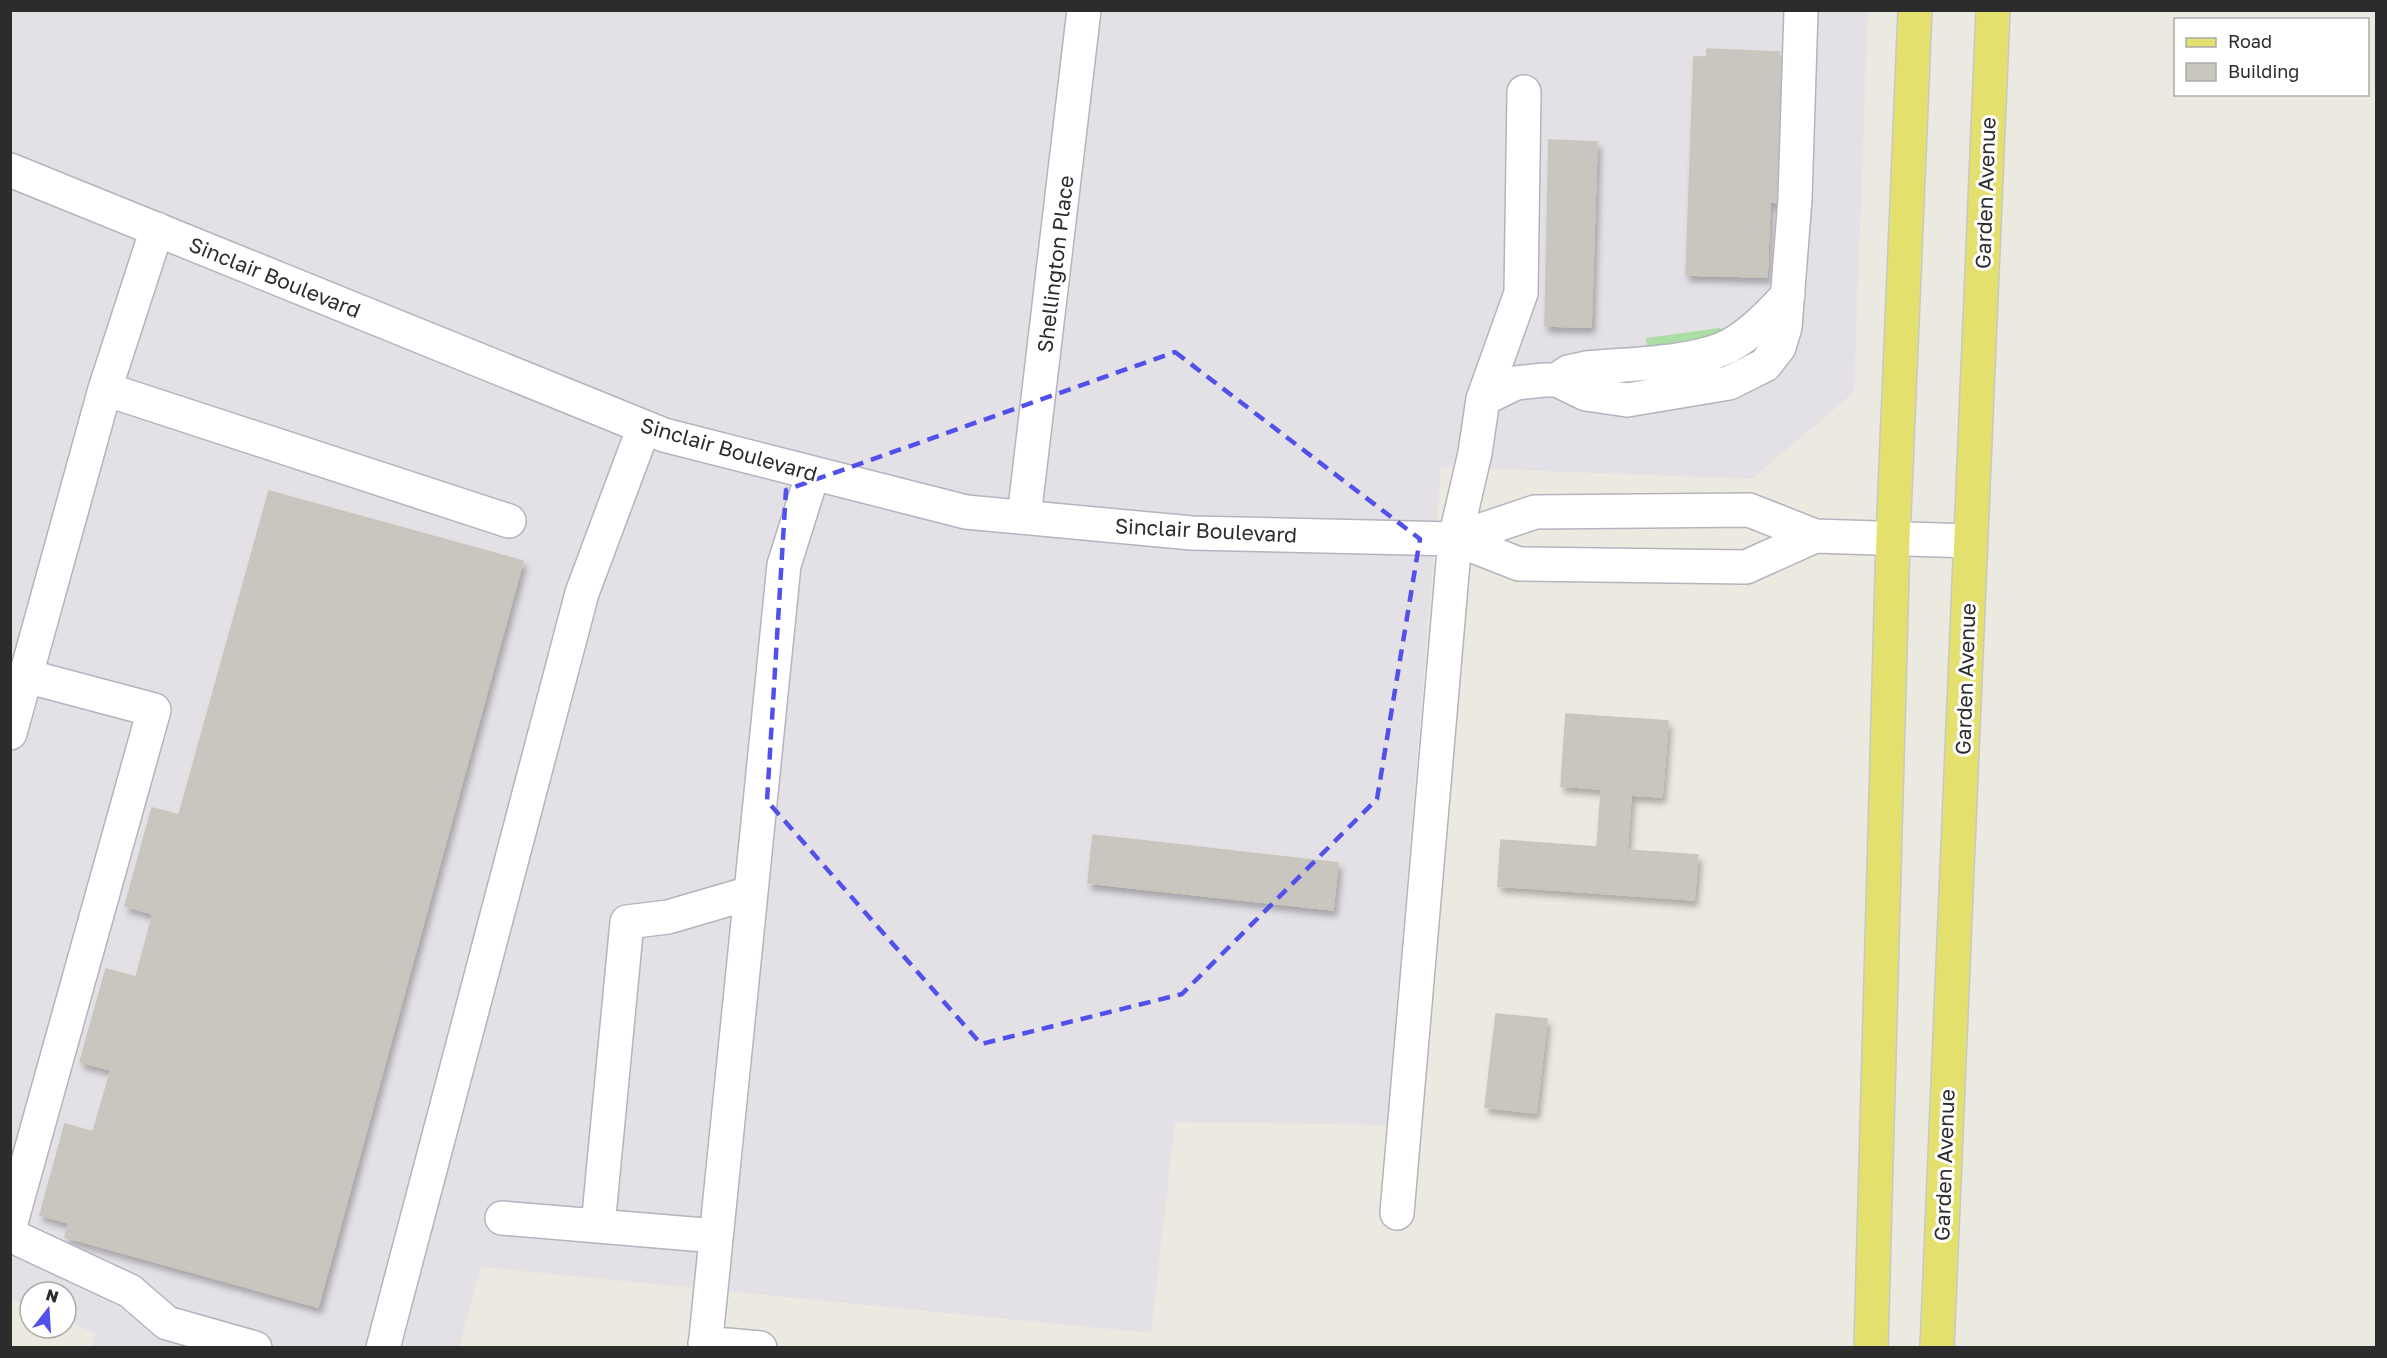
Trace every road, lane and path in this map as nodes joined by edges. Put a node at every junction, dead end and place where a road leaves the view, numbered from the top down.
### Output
1 (1084, 10) edge
2 (1801, 10) edge
3 (1915, 10) edge
4 (1993, 10) edge
5 (1524, 92) dead end
6 (10, 170) edge
7 (157, 229) junction
8 (105, 389) junction
9 (1483, 399) junction
10 (644, 427) junction
11 (813, 473) junction
12 (1024, 517) junction
13 (510, 521) dead end
14 (1815, 536) junction
15 (1455, 538) junction
16 (1893, 538) junction
17 (1971, 541) junction
18 (26, 676) junction
19 (10, 733) edge
20 (750, 893) junction
21 (1397, 1213) dead end
22 (502, 1218) dead end
23 (10, 1226) edge
24 (598, 1226) junction
25 (10, 1235) edge
26 (716, 1236) junction
27 (163, 1335) edge
28 (705, 1345) edge
29 (255, 1347) edge
30 (383, 1347) edge
31 (760, 1347) edge
32 (1871, 1347) edge
33 (1937, 1347) edge

1 - 12 street, Shellington Place
2 - 9 street
3 - 16 main road
4 - 17 main road, Garden Avenue
5 - 9 street
6 - 7 street, Sinclair Boulevard
7 - 8 street
7 - 10 street, Sinclair Boulevard
8 - 13 street
8 - 18 street
9 - 15 street
10 - 11 street, Sinclair Boulevard
10 - 30 street
11 - 12 street, Sinclair Boulevard
11 - 20 street
12 - 15 street, Sinclair Boulevard
14 - 15 street, Sinclair Boulevard
14 - 15 street, Sinclair Boulevard
14 - 16 street, Sinclair Boulevard
15 - 21 street
16 - 17 street, Sinclair Boulevard
16 - 32 main road
17 - 33 main road, Garden Avenue
18 - 19 street
18 - 23 street
20 - 24 street
20 - 26 street
22 - 24 street
24 - 26 street
25 - 27 street
26 - 28 street
27 - 29 street
28 - 31 street

